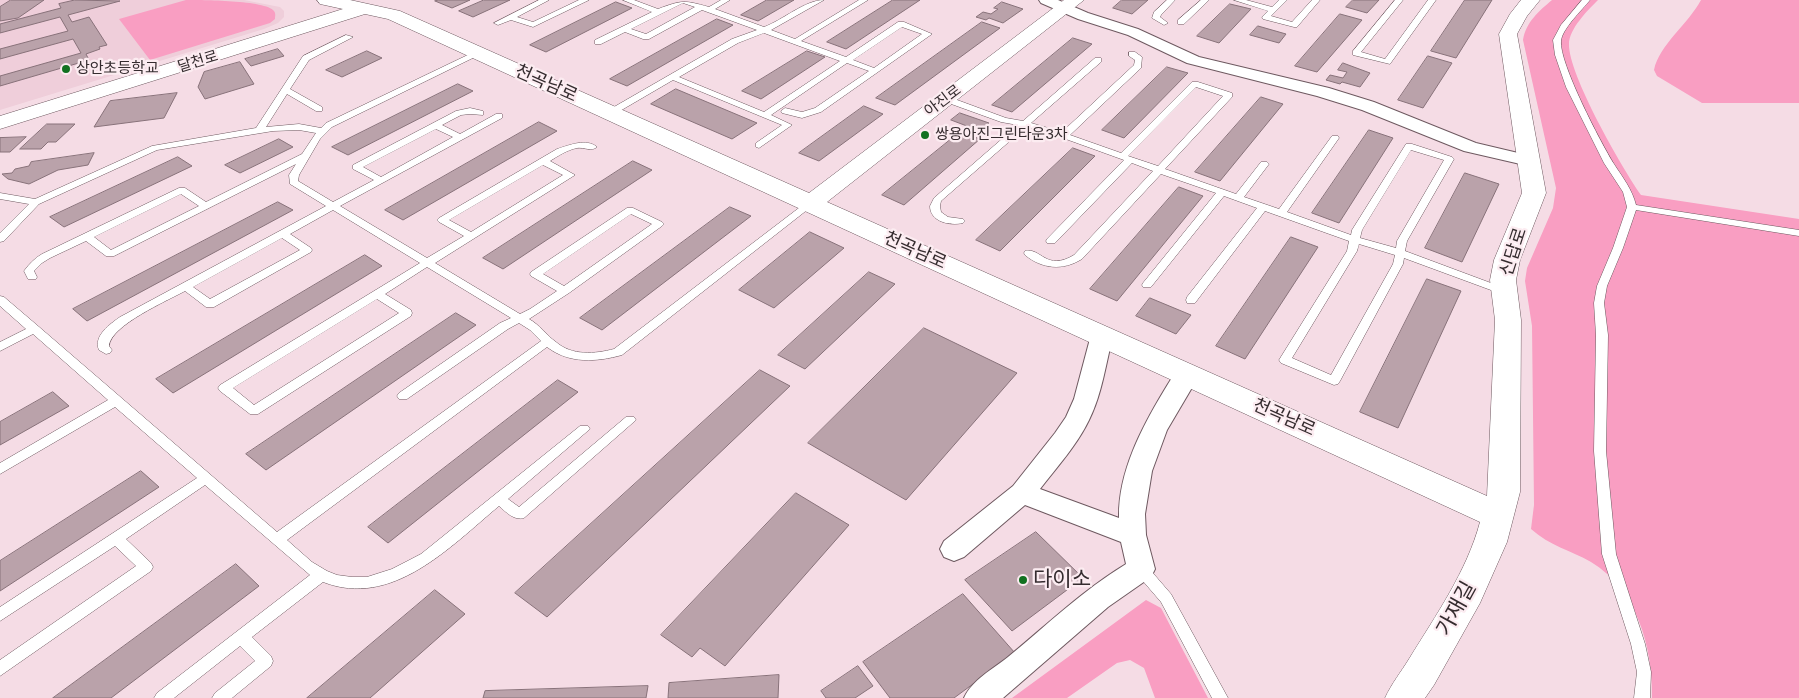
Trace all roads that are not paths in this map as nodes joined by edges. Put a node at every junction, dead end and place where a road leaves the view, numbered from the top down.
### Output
1 (326, 0) edge
2 (390, 0) edge
3 (545, 0) edge
4 (585, 0) edge
5 (627, 0) edge
6 (683, 0) edge
7 (726, 0) edge
8 (820, 0) edge
9 (864, 0) edge
10 (1171, 0) edge
11 (1205, 0) edge
12 (1238, 0) edge
13 (1282, 0) edge
14 (1316, 0) edge
15 (1399, 0) edge
16 (1432, 0) edge
17 (1586, 0) edge
18 (1528, 1) edge
19 (1062, 3) edge
20 (367, 8) junction
21 (705, 8) junction
22 (1273, 10) junction
23 (658, 12) junction
24 (511, 16) junction
25 (1181, 22) dead end
26 (498, 23) dead end
27 (1164, 23) dead end
28 (625, 29) junction
29 (764, 30) junction
30 (349, 37) dead end
31 (796, 41) junction
32 (598, 42) dead end
33 (479, 53) junction
34 (1132, 54) dead end
35 (847, 60) junction
36 (1098, 60) dead end
37 (875, 71) junction
38 (672, 77) junction
39 (285, 90) junction
40 (946, 99) junction
41 (319, 109) dead end
42 (610, 112) junction
43 (785, 112) dead end
44 (480, 113) dead end
45 (765, 115) junction
46 (499, 116) dead end
47 (0, 123) edge
48 (1025, 124) junction
49 (435, 125) junction
50 (260, 129) junction
51 (321, 131) junction
52 (1064, 135) junction
53 (460, 137) junction
54 (1335, 138) dead end
55 (759, 145) dead end
56 (593, 147) dead end
57 (305, 156) junction
58 (1127, 158) junction
59 (543, 161) junction
60 (1529, 161) junction
61 (1264, 164) dead end
62 (1160, 170) junction
63 (380, 180) junction
64 (1222, 192) junction
65 (0, 196) edge
66 (1238, 198) junction
67 (36, 202) junction
68 (811, 204) junction
69 (206, 206) junction
70 (332, 207) junction
71 (1263, 207) junction
72 (1632, 207) junction
73 (1281, 213) junction
74 (960, 221) dead end
75 (1799, 233) edge
76 (283, 234) junction
77 (86, 236) junction
78 (471, 236) junction
79 (0, 239) edge
80 (1355, 240) junction
81 (1051, 241) dead end
82 (1029, 253) dead end
83 (1400, 253) junction
84 (426, 263) junction
85 (32, 277) dead end
86 (1147, 285) dead end
87 (185, 286) junction
88 (565, 291) junction
89 (1503, 291) junction
90 (377, 294) junction
91 (0, 300) edge
92 (1191, 300) dead end
93 (520, 319) junction
94 (34, 329) junction
95 (1102, 335) junction
96 (548, 341) junction
97 (0, 347) edge
98 (106, 350) dead end
99 (1188, 374) junction
100 (403, 396) dead end
101 (116, 401) junction
102 (630, 420) dead end
103 (584, 429) dead end
104 (0, 469) edge
105 (205, 479) junction
106 (1022, 493) junction
107 (498, 499) junction
108 (1499, 516) junction
109 (1133, 535) junction
110 (116, 538) junction
111 (277, 540) junction
112 (954, 549) dead end
113 (1141, 569) junction
114 (320, 576) junction
115 (0, 615) edge
116 (241, 636) junction
117 (0, 669) edge
118 (162, 698) edge
119 (220, 698) edge
120 (979, 698) edge
121 (1220, 698) edge
122 (1404, 698) edge
123 (1642, 698) edge

1 - 20 street, 천곡남로
2 - 20 street, 달천로
3 - 24 lane
4 - 24 lane
5 - 23 lane
6 - 21 lane
6 - 23 lane
7 - 21 lane
8 - 29 lane
9 - 31 lane
10 - 27 lane
11 - 25 lane
12 - 22 lane
13 - 22 lane
14 - 22 lane
15 - 16 lane
17 - 72 lane
18 - 60 street, 신답로
19 - 40 street, 아진로
19 - 60 street
20 - 33 street, 천곡남로
20 - 47 street, 달천로
21 - 28 lane
21 - 29 lane
23 - 28 lane
24 - 26 lane
28 - 32 lane
29 - 31 lane
29 - 38 lane
30 - 39 lane
31 - 35 lane
33 - 42 street, 천곡남로
33 - 51 lane
34 - 52 lane
35 - 37 lane
35 - 37 lane
35 - 45 lane
36 - 48 lane
37 - 43 lane
38 - 42 lane
38 - 45 lane
39 - 41 lane
39 - 50 lane
40 - 48 lane
40 - 68 street, 아진로
42 - 68 street, 천곡남로
44 - 49 lane
45 - 55 lane
46 - 53 lane
48 - 52 lane
48 - 74 lane
49 - 53 lane
49 - 63 lane
50 - 51 lane
50 - 67 lane
51 - 57 lane
52 - 58 lane
53 - 63 lane
54 - 73 lane
56 - 59 lane
57 - 69 lane
57 - 70 lane
58 - 62 lane
58 - 62 lane
58 - 81 lane
59 - 78 lane
59 - 78 lane
60 - 89 street, 신답로
61 - 66 lane
62 - 64 lane
62 - 82 lane
63 - 70 lane
64 - 66 lane
64 - 86 lane
65 - 67 lane
66 - 71 lane
67 - 79 lane
68 - 95 street, 천곡남로
68 - 96 lane
69 - 77 lane
69 - 77 lane
70 - 76 lane
70 - 84 lane
71 - 73 lane
71 - 92 lane
72 - 75 lane
72 - 123 lane
73 - 80 lane
76 - 87 lane
76 - 87 lane
77 - 85 lane
78 - 84 lane
80 - 83 lane
80 - 83 lane
80 - 83 lane
83 - 89 lane
84 - 90 lane
84 - 93 lane
87 - 98 lane
88 - 88 lane
88 - 93 lane
89 - 108 street, 신답로
90 - 90 lane
91 - 94 lane
93 - 96 lane
93 - 100 lane
94 - 97 lane
94 - 101 lane
95 - 99 street, 천곡남로
95 - 106 street
96 - 111 lane
99 - 108 street, 천곡남로
99 - 109 street
101 - 104 lane
101 - 105 lane
102 - 107 lane
103 - 107 lane
105 - 110 lane
105 - 111 lane
106 - 109 street
106 - 112 street
107 - 114 lane
108 - 122 street, 가재길
109 - 113 street
110 - 115 lane
110 - 117 lane
111 - 114 lane
113 - 120 street
113 - 121 lane
114 - 116 lane
116 - 118 lane
116 - 119 lane

